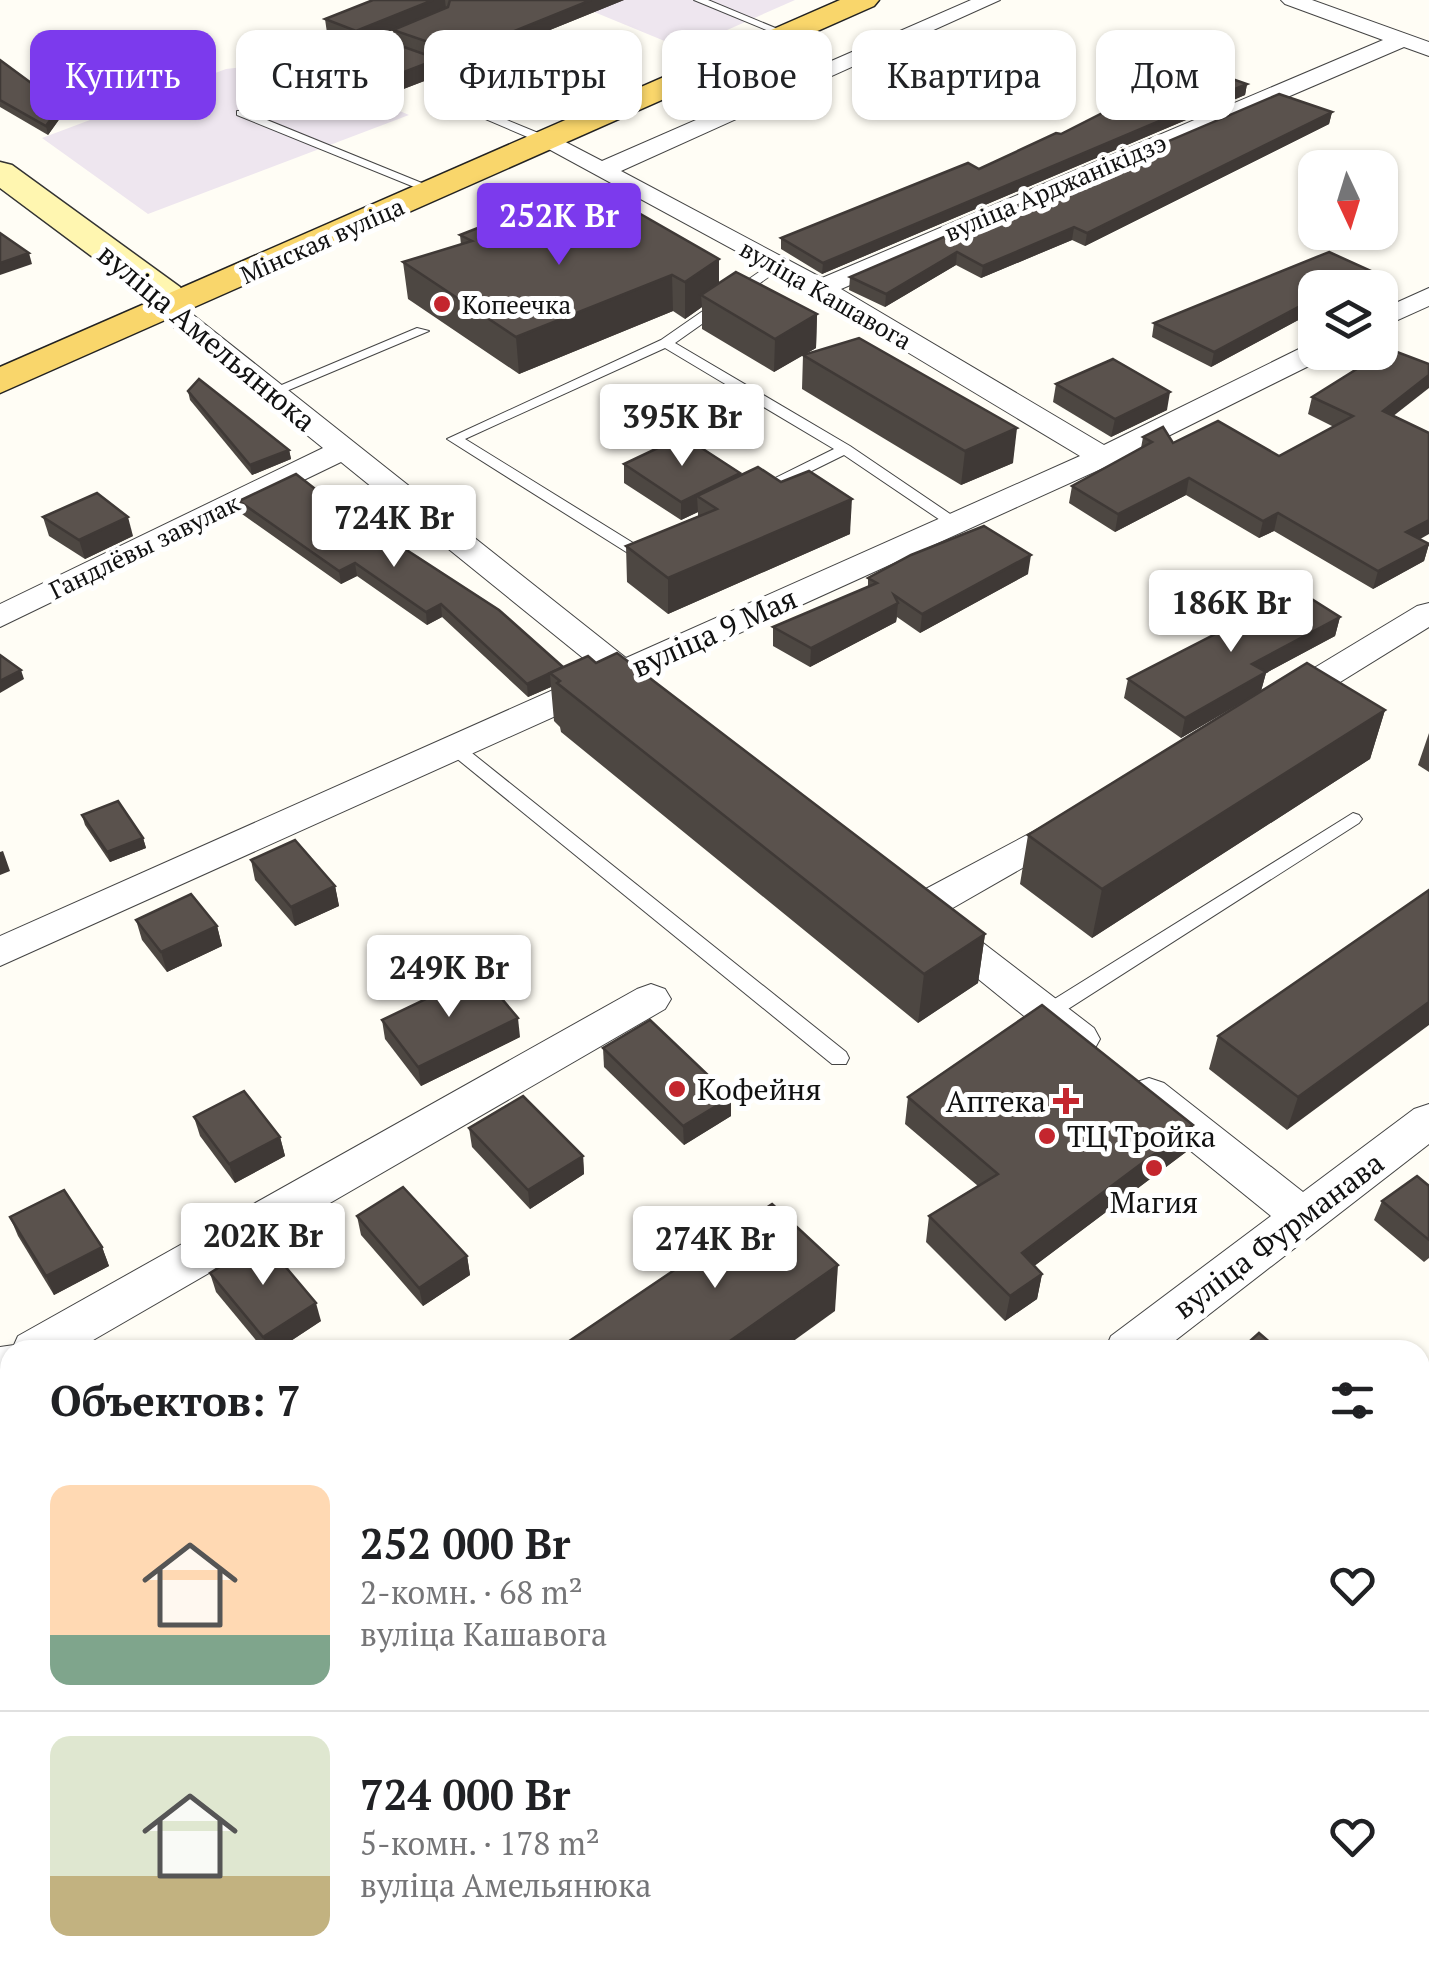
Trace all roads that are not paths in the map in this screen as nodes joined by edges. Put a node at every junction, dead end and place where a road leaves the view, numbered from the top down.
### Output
1 (699, 0) edge
2 (864, 0) edge
3 (989, 0) edge
4 (1292, 0) edge
5 (426, 22) edge
6 (775, 30) edge
7 (794, 30) edge
8 (404, 31) edge
9 (1402, 40) junction
10 (1429, 50) edge
11 (662, 88) edge
12 (259, 120) edge
13 (496, 120) edge
14 (544, 140) junction
15 (602, 170) junction
16 (0, 172) edge
17 (434, 190) junction
18 (640, 192) junction
19 (594, 213) dead end
20 (780, 264) junction
21 (820, 288) junction
22 (1429, 296) edge
23 (166, 308) junction
24 (1398, 311) edge
25 (422, 331) dead end
26 (666, 343) junction
27 (1298, 360) edge
28 (0, 381) edge
29 (272, 392) junction
30 (845, 449) junction
31 (342, 450) junction
32 (1103, 457) junction
33 (741, 501) edge
34 (954, 523) junction
35 (654, 544) edge
36 (1429, 613) edge
37 (0, 617) edge
38 (624, 674) junction
39 (670, 711) edge
40 (1259, 715) edge
41 (456, 748) junction
42 (1107, 803) edge
43 (1353, 819) dead end
44 (888, 885) edge
45 (919, 910) junction
46 (0, 952) edge
47 (651, 998) dead end
48 (1047, 1013) junction
49 (839, 1058) dead end
50 (1429, 1121) edge
51 (1302, 1216) junction
52 (52, 1340) edge
53 (1141, 1340) edge

1 - 6 lane
2 - 7 main road, Мінская вуліца
3 - 15 street
4 - 9 street
5 - 8 lane
9 - 10 street
9 - 21 street, вуліца Арджанікідзэ
11 - 14 main road, Мінская вуліца
12 - 17 lane
13 - 14 lane
14 - 15 street, вуліца Кашавога
14 - 17 main road, Мінская вуліца
15 - 18 street, вуліца Кашавога
16 - 23 street, вуліца Амельянюка
17 - 23 main road, Мінская вуліца
18 - 19 lane
18 - 20 street, вуліца Кашавога
20 - 21 street, вуліца Кашавога
20 - 26 lane
21 - 32 street, вуліца Кашавога
22 - 24 street
23 - 28 main road, Мінская вуліца
23 - 29 street, вуліца Амельянюка
25 - 29 lane
26 - 30 lane
26 - 35 lane
27 - 32 street, вуліца 9 Мая
29 - 31 street, вуліца Амельянюка
30 - 33 lane
30 - 34 lane
31 - 37 street, Гандлёвы завулак
31 - 38 street, вуліца Амельянюка
32 - 34 street, вуліца 9 Мая
34 - 38 street, вуліца 9 Мая
36 - 40 street
38 - 39 street, вуліца Амельянюка
38 - 41 street, вуліца 9 Мая
41 - 46 street, вуліца 9 Мая
41 - 49 lane
42 - 45 street
43 - 48 lane
44 - 45 street
45 - 48 street
47 - 52 street
48 - 51 street
50 - 51 street, вуліца Фурманава
51 - 53 street, вуліца Фурманава

